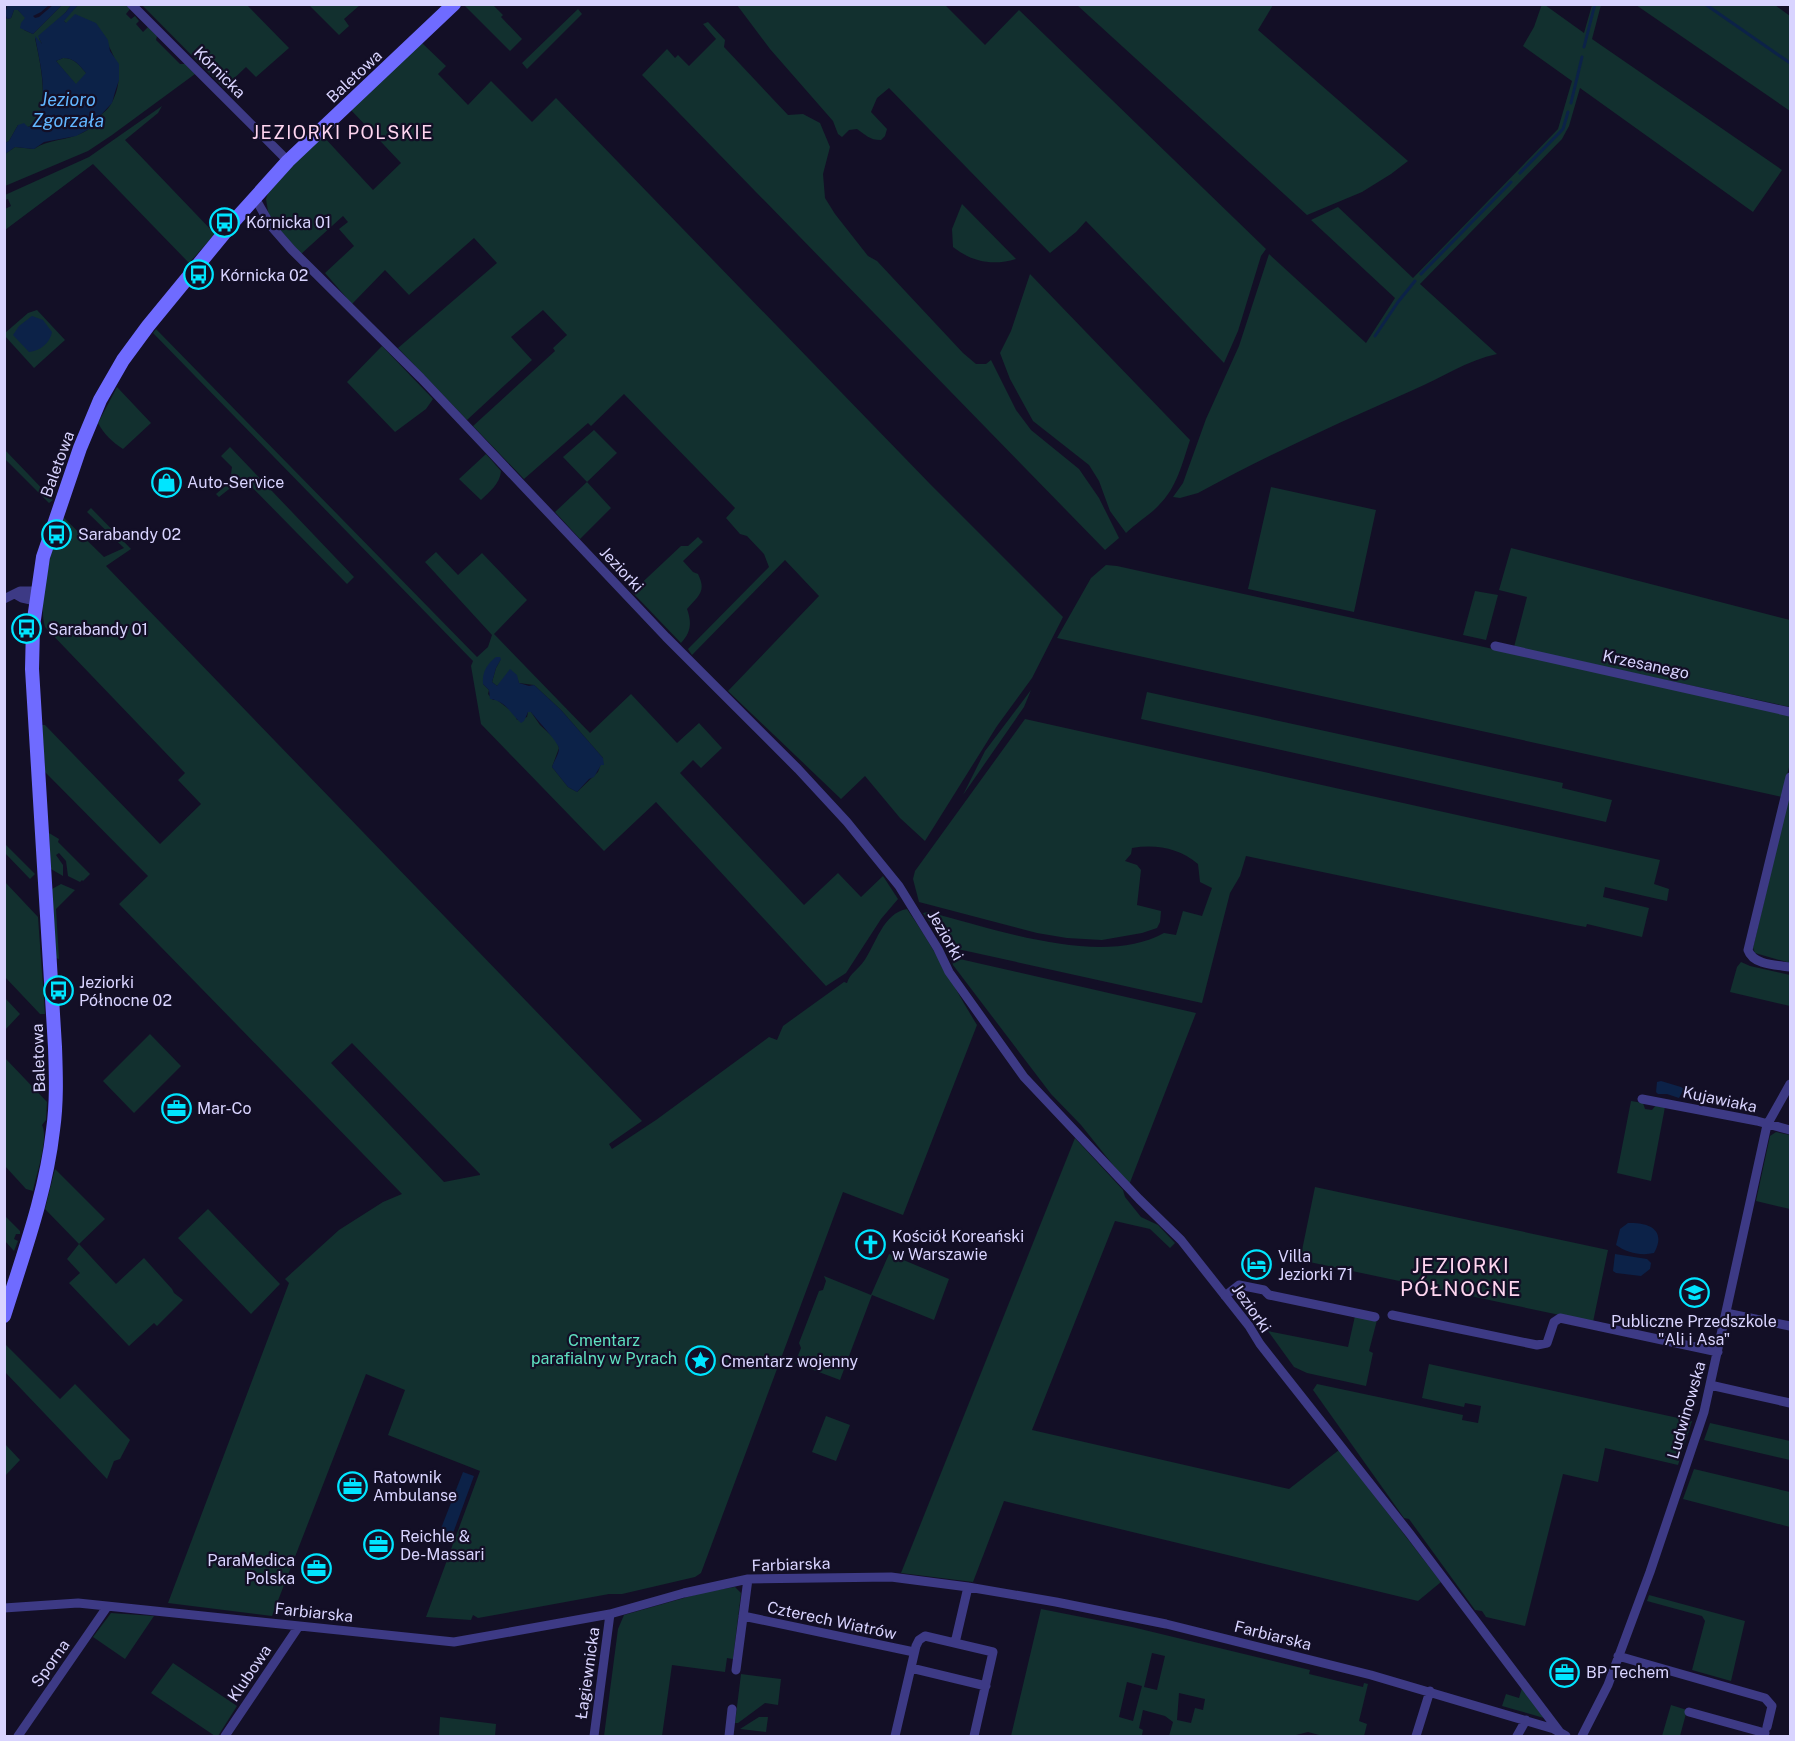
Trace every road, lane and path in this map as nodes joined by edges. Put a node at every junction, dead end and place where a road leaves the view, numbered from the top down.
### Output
1 (131, 4) edge
2 (454, 4) edge
3 (288, 161) junction
4 (255, 198) junction
5 (36, 596) junction
6 (4, 599) edge
7 (1495, 646) dead end
8 (1791, 712) edge
9 (1791, 777) edge
10 (1791, 967) edge
11 (1791, 1084) edge
12 (1642, 1099) dead end
13 (1767, 1125) junction
14 (1791, 1130) edge
15 (1225, 1296) junction
16 (1726, 1313) junction
17 (1392, 1315) dead end
18 (4, 1316) edge
19 (1375, 1317) dead end
20 (1791, 1326) edge
21 (1718, 1352) junction
22 (1710, 1385) junction
23 (1791, 1402) edge
24 (748, 1579) junction
25 (968, 1587) junction
26 (107, 1607) junction
27 (4, 1608) edge
28 (610, 1614) junction
29 (743, 1616) junction
30 (299, 1626) junction
31 (955, 1643) junction
32 (914, 1652) junction
33 (1618, 1656) junction
34 (911, 1668) junction
35 (736, 1670) dead end
36 (986, 1686) junction
37 (1430, 1691) junction
38 (732, 1709) dead end
39 (1689, 1712) dead end
40 (1526, 1720) junction
41 (1563, 1734) edge
42 (18, 1737) edge
43 (225, 1737) edge
44 (594, 1737) edge
45 (729, 1737) edge
46 (895, 1737) edge
47 (974, 1737) edge
48 (1416, 1737) edge
49 (1517, 1737) edge
50 (1582, 1737) edge

1 - 3 street, Kórnicka
2 - 3 street, Baletowa
3 - 4 street, Baletowa
4 - 5 street, Baletowa
4 - 15 street, Jeziorki
5 - 6 street
5 - 18 street, Baletowa
7 - 8 street, Krzesanego
9 - 10 street
11 - 13 street, Ludwinowska
12 - 13 street, Kujawiaka
13 - 14 street, Kujawiaka
13 - 16 street, Ludwinowska
15 - 19 street
15 - 41 street, Jeziorki
16 - 20 street
16 - 21 street, Ludwinowska
17 - 21 street
21 - 22 street, Ludwinowska
22 - 23 street
22 - 33 street, Ludwinowska
24 - 25 street, Farbiarska
24 - 28 street, Farbiarska
24 - 29 street
25 - 31 street
25 - 37 street, Farbiarska
26 - 27 street, Farbiarska
26 - 30 street, Farbiarska
26 - 42 street, Sporna
28 - 30 street, Farbiarska
28 - 44 street, Łagiewnicka
29 - 32 street, Czterech Wiatrów
29 - 35 street
30 - 43 street, Klubowa
31 - 32 street, Czterech Wiatrów
31 - 36 street, Czterech Wiatrów
32 - 34 street, Czterech Wiatrów
33 - 39 street
33 - 50 street, Ludwinowska
34 - 36 street
34 - 46 street, Czterech Wiatrów
36 - 47 street, Czterech Wiatrów
37 - 40 street, Farbiarska
37 - 48 street
38 - 45 street
40 - 41 street, Farbiarska
40 - 49 street

